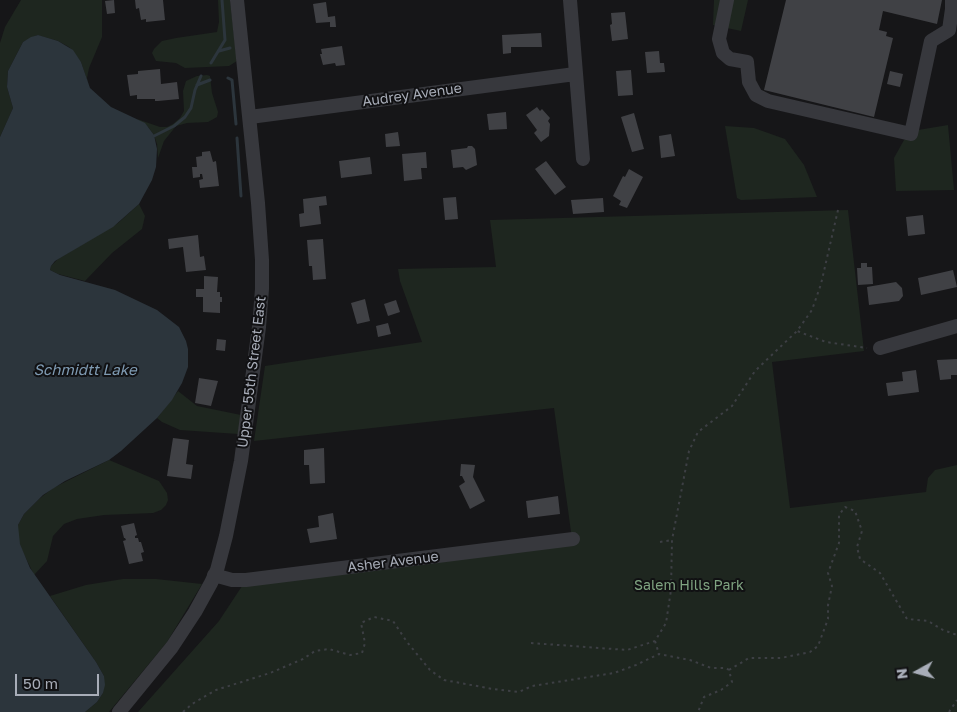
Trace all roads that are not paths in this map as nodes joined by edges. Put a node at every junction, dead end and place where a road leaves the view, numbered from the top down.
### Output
1 (237, 0) edge
2 (570, 0) edge
3 (727, 0) edge
4 (952, 0) edge
5 (575, 74) junction
6 (250, 117) junction
7 (583, 159) dead end
8 (957, 326) edge
9 (880, 348) road end
10 (572, 539) dead end
11 (214, 575) junction
12 (119, 712) edge

1 - 6 street, Upper 55th Street East
2 - 5 street
3 - 4 street
5 - 6 street, Audrey Avenue
5 - 7 street
6 - 11 street, Upper 55th Street East
8 - 9 street
10 - 11 street, Asher Avenue
11 - 12 street, Upper 55th Street East

